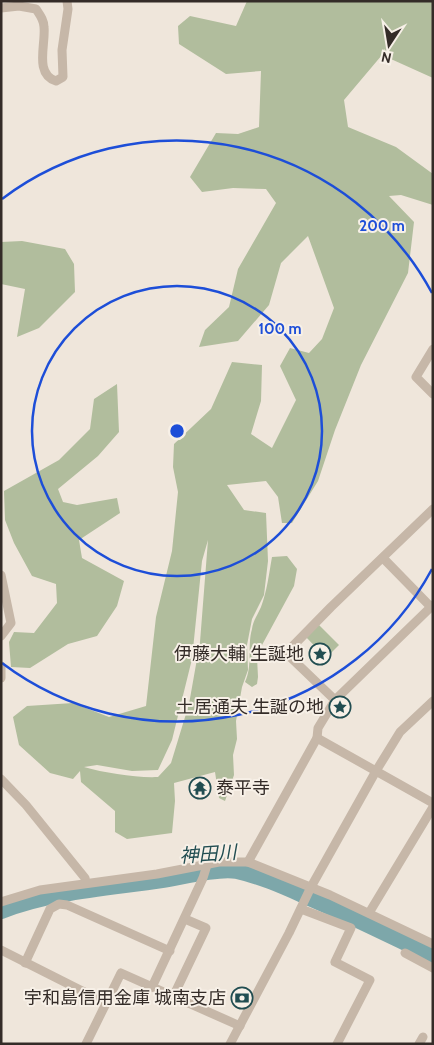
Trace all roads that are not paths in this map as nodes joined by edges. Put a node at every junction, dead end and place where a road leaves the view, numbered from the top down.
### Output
1 (67, 1) edge
2 (1, 8) edge
3 (433, 348) edge
4 (433, 394) edge
5 (433, 509) edge
6 (383, 558) junction
7 (1, 575) edge
8 (432, 606) edge
9 (1, 636) edge
10 (1, 666) edge
11 (1, 678) edge
12 (336, 700) junction
13 (433, 701) edge
14 (317, 738) junction
15 (376, 771) junction
16 (2, 782) edge
17 (433, 805) edge
18 (248, 862) junction
19 (206, 869) junction
20 (86, 883) junction
21 (310, 889) junction
22 (1, 902) edge
23 (303, 906) junction
24 (369, 913) junction
25 (185, 918) junction
26 (433, 944) edge
27 (1, 950) edge
28 (170, 951) junction
29 (405, 953) dead end
30 (25, 964) junction
31 (433, 968) edge
32 (152, 987) junction
33 (173, 996) junction
34 (106, 1003) junction
35 (240, 1026) junction
36 (86, 1044) edge
37 (230, 1044) edge
38 (337, 1044) edge

1 - 2 street
3 - 4 street
5 - 6 street
6 - 8 street
6 - 12 street
7 - 9 street
8 - 12 street
10 - 11 street
12 - 14 street
13 - 15 street
14 - 15 street
14 - 18 street
15 - 17 street
15 - 21 street
16 - 20 street
17 - 24 street
18 - 19 street
18 - 21 street
19 - 20 street
19 - 25 street
20 - 22 street
21 - 23 street
21 - 24 street
23 - 35 street
23 - 38 street
24 - 26 street
25 - 28 street
25 - 33 street
27 - 30 street
28 - 30 street
28 - 32 street
29 - 31 street
30 - 34 street
32 - 33 street
32 - 34 street
33 - 35 street
34 - 36 street
35 - 37 street

